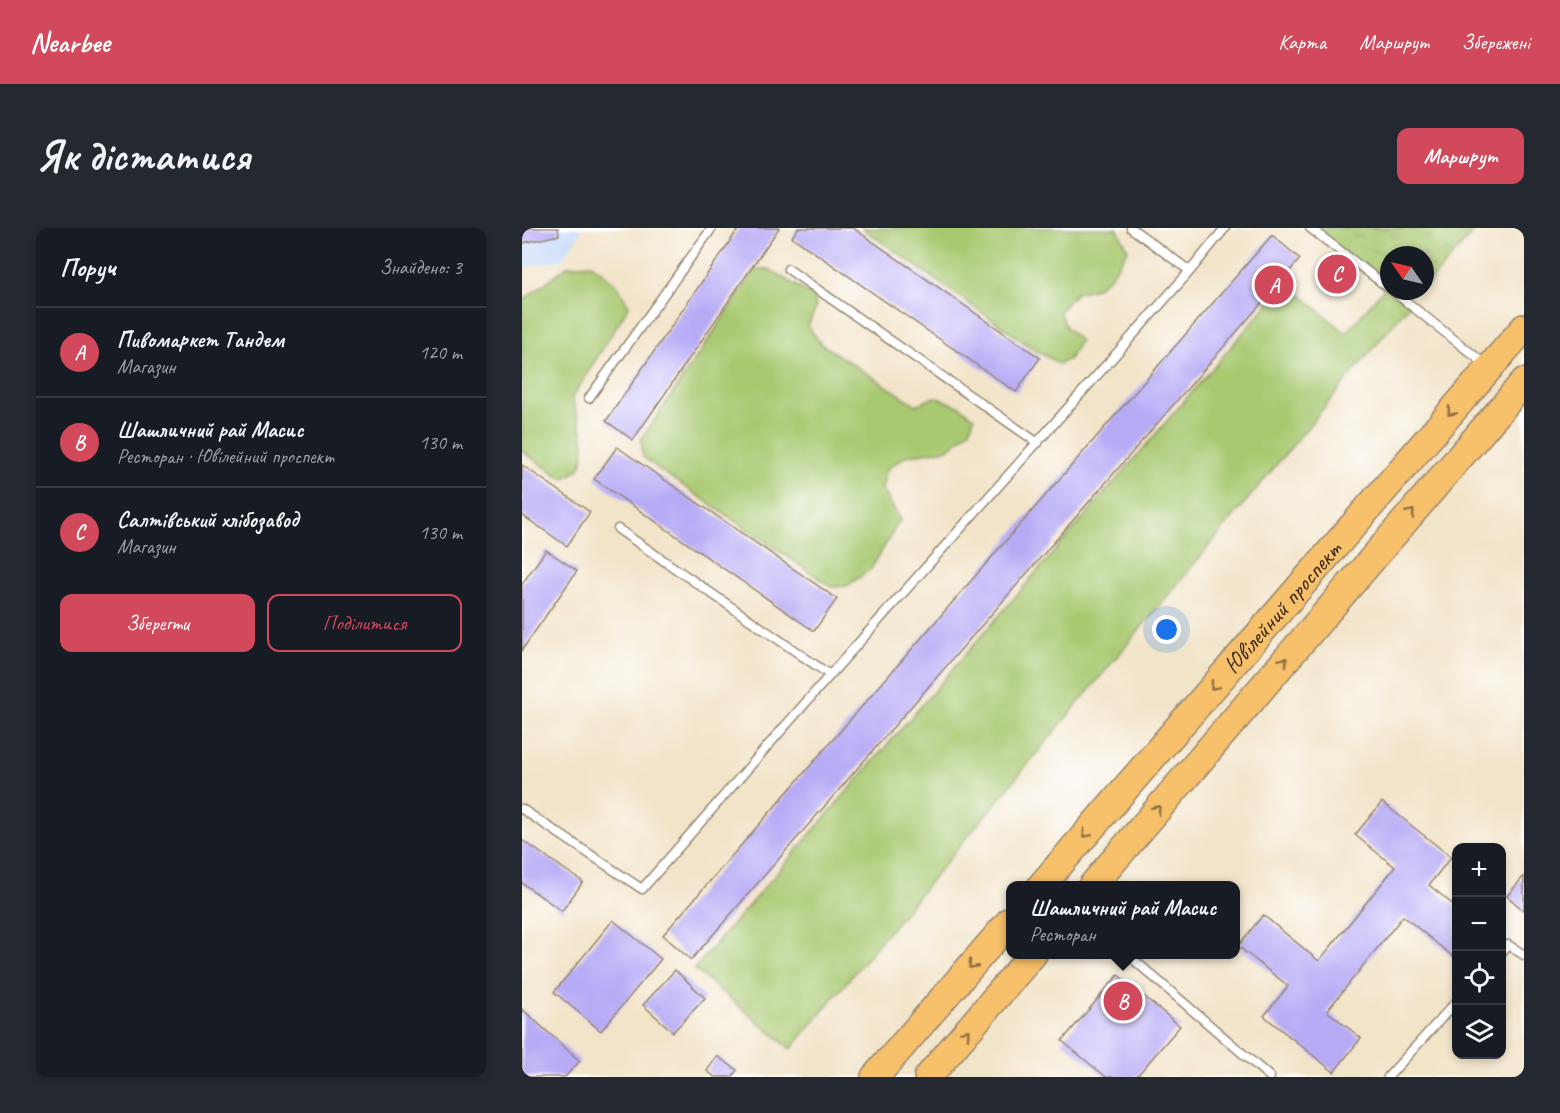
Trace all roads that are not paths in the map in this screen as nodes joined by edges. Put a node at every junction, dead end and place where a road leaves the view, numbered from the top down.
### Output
1 (712, 228) edge
2 (1131, 228) edge
3 (1226, 228) edge
4 (1310, 228) edge
5 (788, 269) dead end
6 (1190, 271) junction
7 (1380, 281) edge
8 (1404, 300) edge
9 (1524, 328) edge
10 (1490, 368) junction
11 (1524, 381) edge
12 (589, 398) dead end
13 (1038, 443) junction
14 (618, 529) dead end
15 (830, 675) junction
16 (522, 809) edge
17 (1046, 881) edge
18 (1095, 881) edge
19 (1006, 927) edge
20 (1503, 951) edge
21 (1524, 955) edge
22 (1029, 959) edge
23 (1133, 959) edge
24 (1453, 1005) edge
25 (875, 1077) edge
26 (928, 1077) edge
27 (1270, 1077) edge
28 (1388, 1077) edge

1 - 12 lane
2 - 6 lane
3 - 6 lane
4 - 7 lane
5 - 13 lane
6 - 13 lane
8 - 10 lane
9 - 10 main road, Ювілейний проспект
10 -> 17 main road, Ювілейний проспект
18 -> 11 main road, Ювілейний проспект
13 - 15 lane
14 - 15 lane
15 - 16 lane
19 -> 25 main road
20 - 21 lane
26 -> 22 main road
23 - 27 lane
24 - 28 lane

